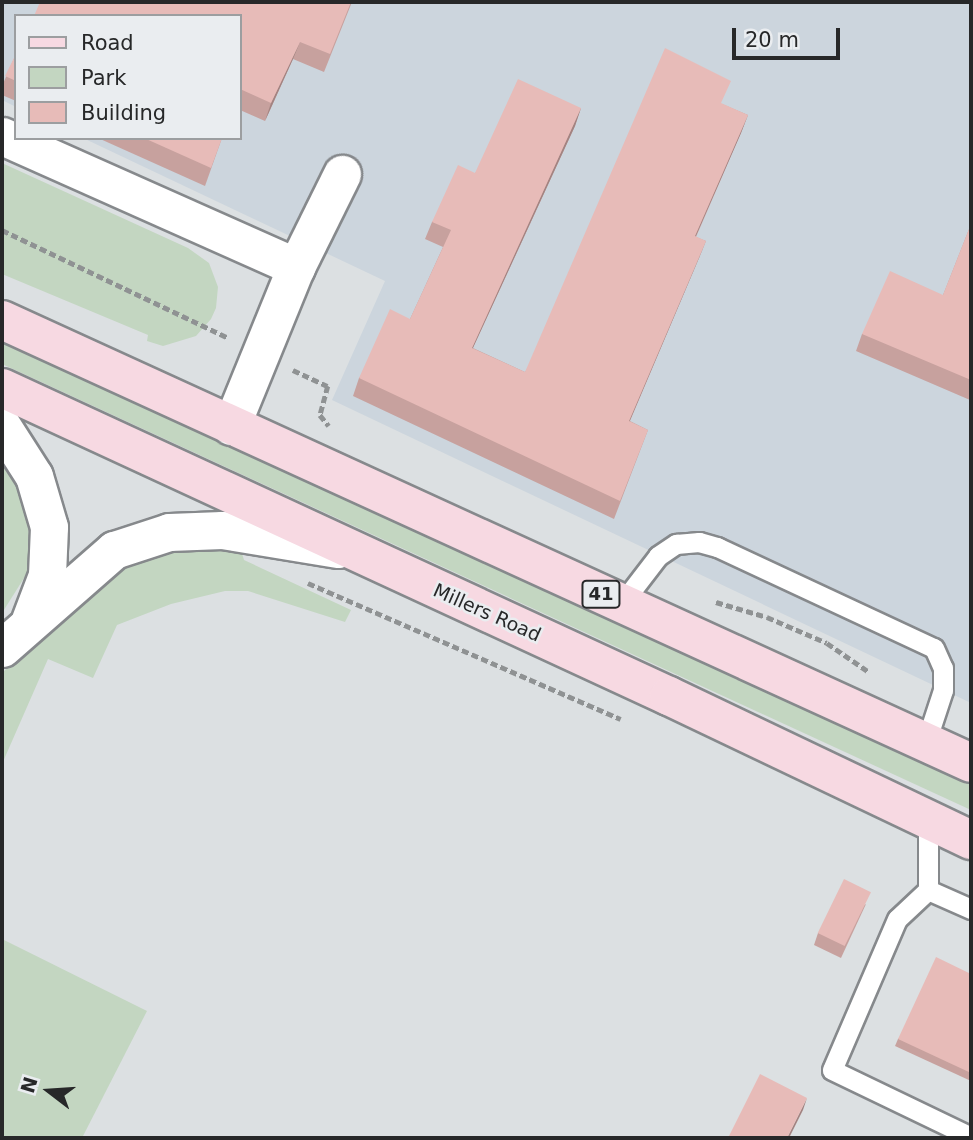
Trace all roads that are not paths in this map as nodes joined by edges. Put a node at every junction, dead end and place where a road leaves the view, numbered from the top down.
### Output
1 (2, 136) edge
2 (342, 174) dead end
3 (296, 267) junction
4 (2, 320) edge
5 (2, 388) edge
6 (2, 426) edge
7 (231, 426) junction
8 (348, 551) junction
9 (622, 603) junction
10 (29, 621) junction
11 (2, 648) edge
12 (926, 742) junction
13 (971, 763) edge
14 (928, 819) junction
15 (971, 840) edge
16 (928, 890) junction
17 (971, 909) edge
18 (971, 1137) edge

1 - 3 street
2 - 3 street
3 - 7 street
4 - 7 main road, 41
5 - 8 main road, Millers Road
6 - 10 street
7 - 9 main road, 41
8 - 10 street
8 - 14 main road, Millers Road
9 - 12 main road, 41
9 - 12 lane
10 - 11 street
12 - 13 main road, 41
14 - 15 main road, Millers Road
14 - 16 lane
16 - 17 lane
16 - 18 lane

